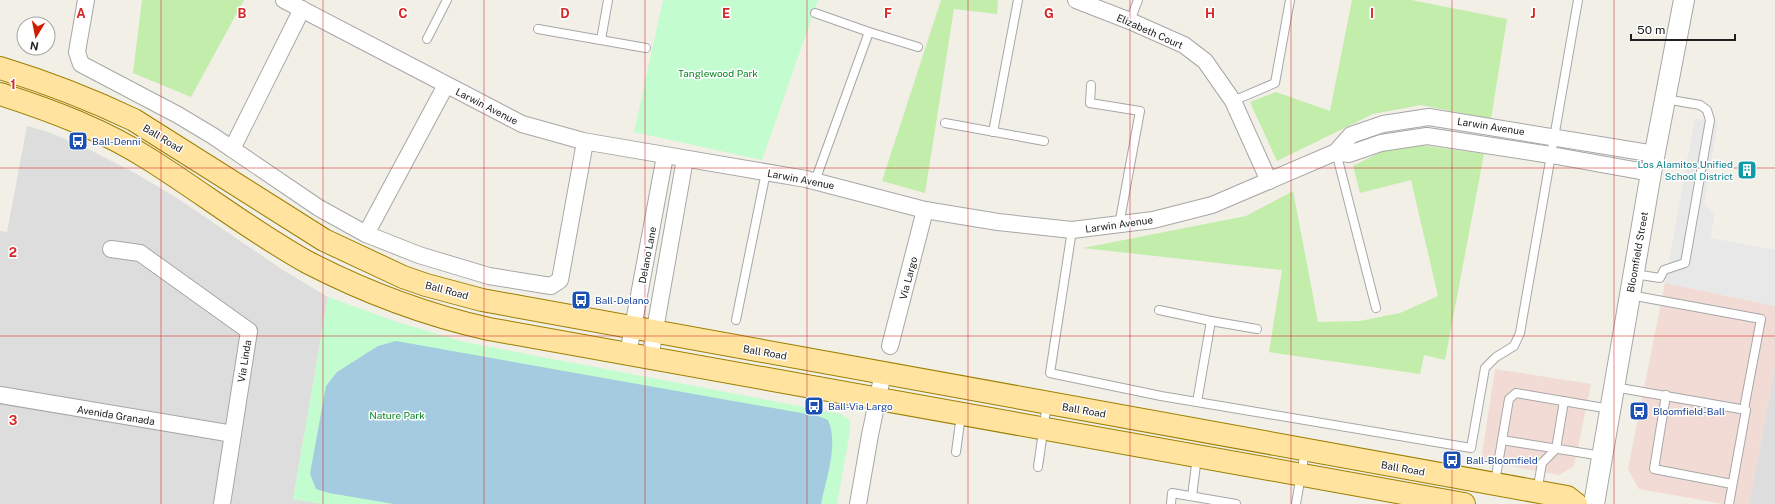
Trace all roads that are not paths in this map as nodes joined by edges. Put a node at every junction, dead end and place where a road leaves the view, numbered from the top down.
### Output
1 (86, 0) edge
2 (447, 0) edge
3 (608, 0) edge
4 (1018, 0) edge
5 (1076, 0) edge
6 (1138, 0) edge
7 (1290, 0) edge
8 (1578, 0) edge
9 (1684, 0) edge
10 (287, 1) edge
11 (302, 9) junction
12 (815, 13) dead end
13 (1130, 21) junction
14 (538, 29) dead end
15 (869, 32) junction
16 (428, 39) dead end
17 (601, 40) junction
18 (918, 47) dead end
19 (646, 48) dead end
20 (0, 68) edge
21 (446, 85) junction
22 (1091, 85) dead end
23 (0, 94) edge
24 (1665, 99) junction
25 (1233, 101) junction
26 (945, 123) dead end
27 (994, 132) junction
28 (1554, 136) junction
29 (1044, 141) dead end
30 (585, 142) junction
31 (232, 149) junction
32 (1336, 152) junction
33 (1655, 154) junction
34 (1552, 155) junction
35 (665, 156) junction
36 (685, 159) junction
37 (766, 172) junction
38 (1651, 173) junction
39 (815, 181) junction
40 (1269, 181) junction
41 (925, 210) junction
42 (1119, 225) junction
43 (1072, 230) junction
44 (366, 234) junction
45 (111, 249) dead end
46 (352, 254) junction
47 (1633, 274) junction
48 (340, 278) junction
49 (1630, 295) junction
50 (1376, 308) dead end
51 (1159, 310) dead end
52 (736, 320) dead end
53 (1211, 321) junction
54 (633, 327) junction
55 (1256, 330) dead end
56 (655, 331) junction
57 (890, 346) dead end
58 (628, 354) junction
59 (650, 358) junction
60 (882, 373) junction
61 (1614, 387) junction
62 (0, 395) edge
63 (1666, 395) junction
64 (877, 399) junction
65 (1564, 401) junction
66 (1197, 402) junction
67 (1047, 403) junction
68 (1610, 409) junction
69 (1744, 409) junction
70 (961, 415) junction
71 (1043, 429) junction
72 (233, 434) junction
73 (1502, 440) junction
74 (1556, 449) junction
75 (1305, 451) junction
76 (956, 452) dead end
77 (1602, 456) junction
78 (1197, 457) junction
79 (1038, 467) dead end
80 (1301, 475) junction
81 (1494, 484) junction
82 (1732, 484) junction
83 (1537, 492) junction
84 (1192, 496) junction
85 (222, 504) edge
86 (858, 504) edge
87 (1171, 504) edge
88 (1236, 504) edge
89 (1296, 504) edge
90 (1464, 504) edge
91 (1576, 504) edge
92 (1594, 504) edge
93 (1729, 504) edge

1 - 31 street
2 - 16 lane
3 - 17 lane
4 - 27 lane
5 - 13 street, Elizabeth Court
6 - 13 lane
7 - 25 lane
8 - 28 lane
9 - 24 street, Bloomfield Street
10 - 11 street, Larwin Avenue
11 - 21 street, Larwin Avenue
11 - 31 street
12 - 15 lane
13 - 25 street, Elizabeth Court
14 - 17 lane
15 - 18 lane
15 - 39 lane
17 - 19 lane
20 - 46 main road, Ball Road
21 - 30 street, Larwin Avenue
21 - 44 street
22 - 42 lane
23 - 48 main road
24 - 33 street, Bloomfield Street
24 - 47 lane
25 - 40 street, Elizabeth Court
26 - 27 lane
27 - 29 lane
28 - 32 street, Larwin Avenue
28 - 33 street, Larwin Avenue
28 - 34 lane
30 - 35 street, Larwin Avenue
30 - 44 street
31 - 44 street
32 - 34 street, Larwin Avenue
32 - 40 street, Larwin Avenue
32 - 50 lane
33 - 38 street, Bloomfield Street
34 - 38 street, Larwin Avenue
34 - 66 lane
35 - 36 street, Larwin Avenue
35 - 54 street, Delano Lane
36 - 37 street, Larwin Avenue
36 - 56 street, Delano Lane
37 - 39 street, Larwin Avenue
37 - 52 lane
38 - 47 street, Bloomfield Street
39 - 41 street, Larwin Avenue
40 - 42 street, Larwin Avenue
41 - 43 street, Larwin Avenue
41 - 57 street, Via Largo
42 - 43 street, Larwin Avenue
43 - 66 lane
45 - 72 street, Via Linda
46 - 48 main road
46 - 54 main road, Ball Road
47 - 49 street, Bloomfield Street
48 - 58 main road
49 - 61 street, Bloomfield Street
49 - 69 lane
51 - 53 lane
53 - 55 lane
53 - 66 lane
54 - 56 main road, Ball Road
54 - 58 street, Delano Lane
56 - 59 street, Delano Lane
56 - 60 main road, Ball Road
58 - 59 main road
59 - 64 main road
60 - 64 street
60 - 67 main road, Ball Road
61 - 63 lane
61 - 68 street, Bloomfield Street
62 - 72 street, Avenida Granada
63 - 69 lane
63 - 82 lane
64 - 70 main road
64 - 86 street
65 - 68 lane
65 - 73 lane
65 - 74 lane
67 - 71 lane
67 - 75 main road, Ball Road
68 - 77 street, Bloomfield Street
69 - 82 lane
70 - 71 main road
70 - 76 lane
71 - 78 main road
71 - 79 lane
72 - 85 street, Via Linda
73 - 74 lane
73 - 81 lane
74 - 77 lane
74 - 83 lane
75 - 80 lane
75 - 81 main road, Ball Road
77 - 92 street, Bloomfield Street
78 - 80 main road
78 - 84 lane
80 - 89 lane
80 - 90 main road
81 - 83 main road, Ball Road
82 - 93 lane
83 - 91 main road, Ball Road
84 - 87 lane
84 - 88 lane

